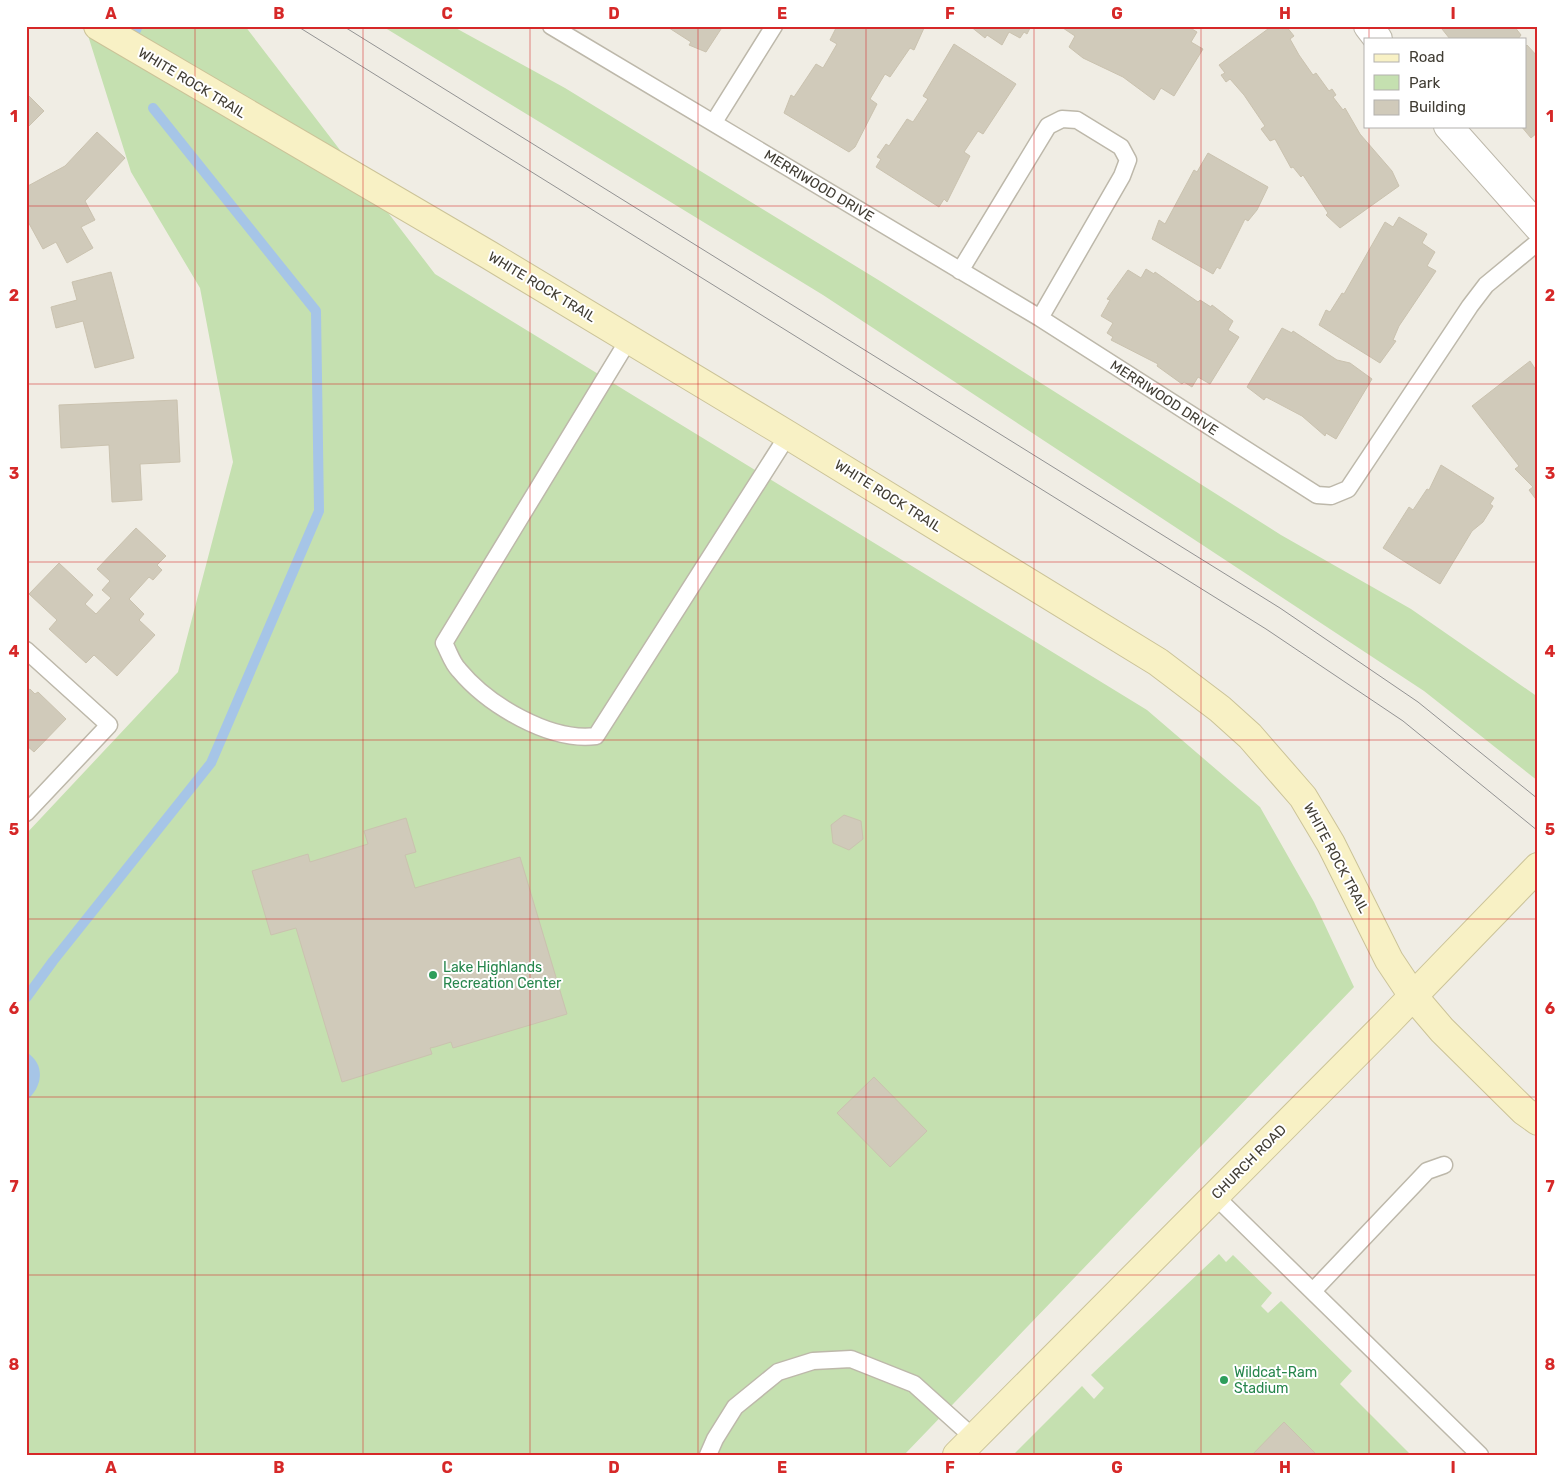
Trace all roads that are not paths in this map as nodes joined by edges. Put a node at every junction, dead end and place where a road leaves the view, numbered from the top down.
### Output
1 (98, 26) edge
2 (551, 26) edge
3 (774, 26) edge
4 (1368, 26) edge
5 (1377, 38) edge
6 (714, 122) junction
7 (1450, 128) edge
8 (1538, 227) edge
9 (1538, 242) edge
10 (960, 271) junction
11 (1040, 318) junction
12 (629, 339) junction
13 (788, 435) junction
14 (26, 650) edge
15 (26, 813) edge
16 (1538, 867) edge
17 (1413, 996) junction
18 (1538, 1121) edge
19 (1444, 1165) dead end
20 (1215, 1196) junction
21 (1313, 1291) junction
22 (966, 1446) edge
23 (708, 1455) edge
24 (1480, 1455) edge

1 - 12 street, WHITE ROCK TRAIL
2 - 6 lane, MERRIWOOD DRIVE
3 - 6 lane
4 - 5 street
6 - 10 lane, MERRIWOOD DRIVE
7 - 8 street
9 - 11 lane, MERRIWOOD DRIVE
10 - 11 lane, MERRIWOOD DRIVE
10 - 11 lane
12 - 13 street, WHITE ROCK TRAIL
12 - 13 lane
13 - 17 street, WHITE ROCK TRAIL
14 - 15 lane
16 - 17 street, CHURCH ROAD
17 - 18 street, WHITE ROCK TRAIL
17 - 20 street, CHURCH ROAD
19 - 21 lane
20 - 21 lane
20 - 22 street, CHURCH ROAD
21 - 24 lane
22 - 23 lane

